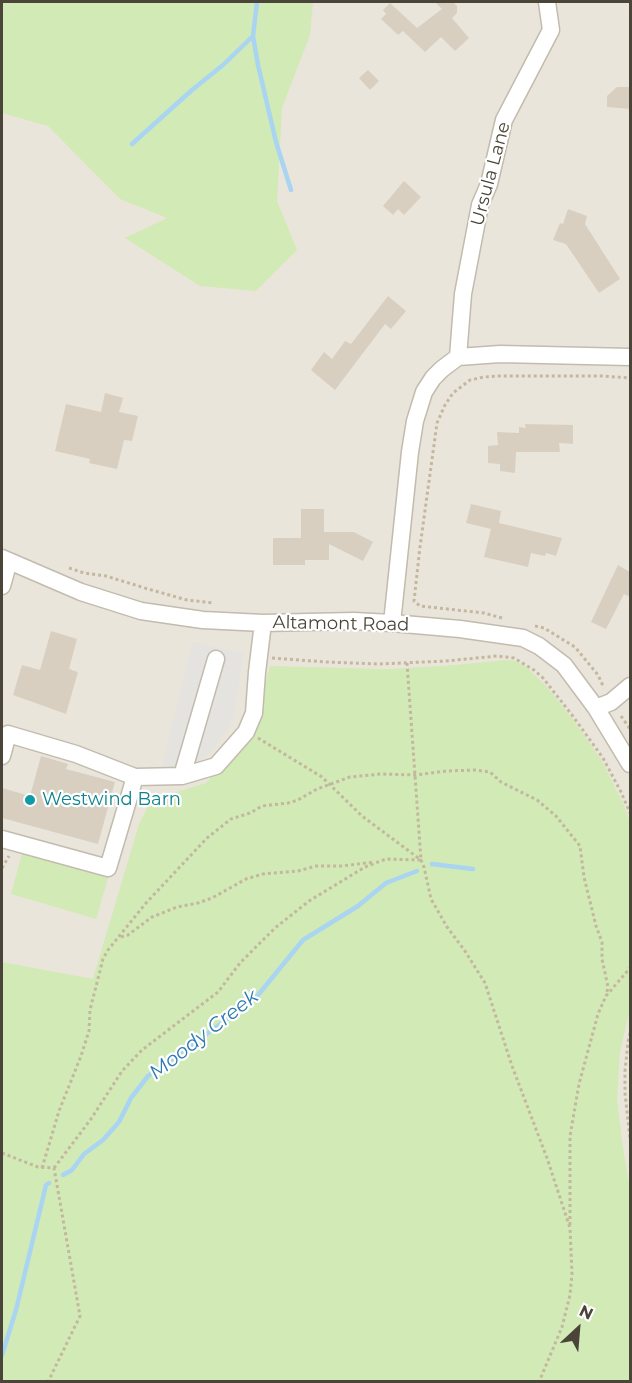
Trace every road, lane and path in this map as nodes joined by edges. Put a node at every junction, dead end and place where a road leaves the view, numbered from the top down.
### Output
1 (548, 2) edge
2 (458, 357) junction
3 (630, 357) edge
4 (630, 378) edge
5 (5, 560) edge
6 (66, 567) dead end
7 (2, 586) edge
8 (220, 604) dead end
9 (504, 618) dead end
10 (263, 622) junction
11 (392, 623) junction
12 (534, 626) dead end
13 (258, 657) junction
14 (216, 659) dead end
15 (407, 663) junction
16 (630, 686) edge
17 (603, 705) junction
18 (630, 729) edge
19 (246, 732) junction
20 (2, 756) edge
21 (630, 764) edge
22 (416, 775) junction
23 (182, 776) junction
24 (135, 777) junction
25 (330, 784) junction
26 (630, 813) edge
27 (2, 838) edge
28 (421, 860) junction
29 (378, 862) junction
30 (119, 938) junction
31 (630, 968) edge
32 (606, 996) junction
33 (630, 1033) edge
34 (630, 1139) edge
35 (2, 1153) edge
36 (42, 1168) junction
37 (54, 1168) junction
38 (570, 1228) junction
39 (48, 1382) edge
40 (539, 1382) edge

1 - 2 street, Ursula Lane
2 - 3 street
2 - 11 street
4 - 9 path
5 - 7 street
5 - 10 street, Altamont Road
6 - 8 path
10 - 11 street, Altamont Road
10 - 13 street
11 - 17 street, Altamont Road
12 - 17 path
13 - 15 path
13 - 19 street
14 - 23 street
15 - 22 path
15 - 26 path
16 - 17 street
17 - 18 path
17 - 21 street, Altamont Road
19 - 23 street
19 - 25 path
20 - 24 street
22 - 25 path
22 - 28 path
22 - 32 path
23 - 24 street
24 - 27 street
25 - 28 path
25 - 30 path
28 - 29 path
28 - 38 path
29 - 30 path
29 - 37 path
30 - 36 path
31 - 32 path
32 - 38 path
33 - 34 path
35 - 36 path
36 - 37 path
37 - 39 path
38 - 40 path

